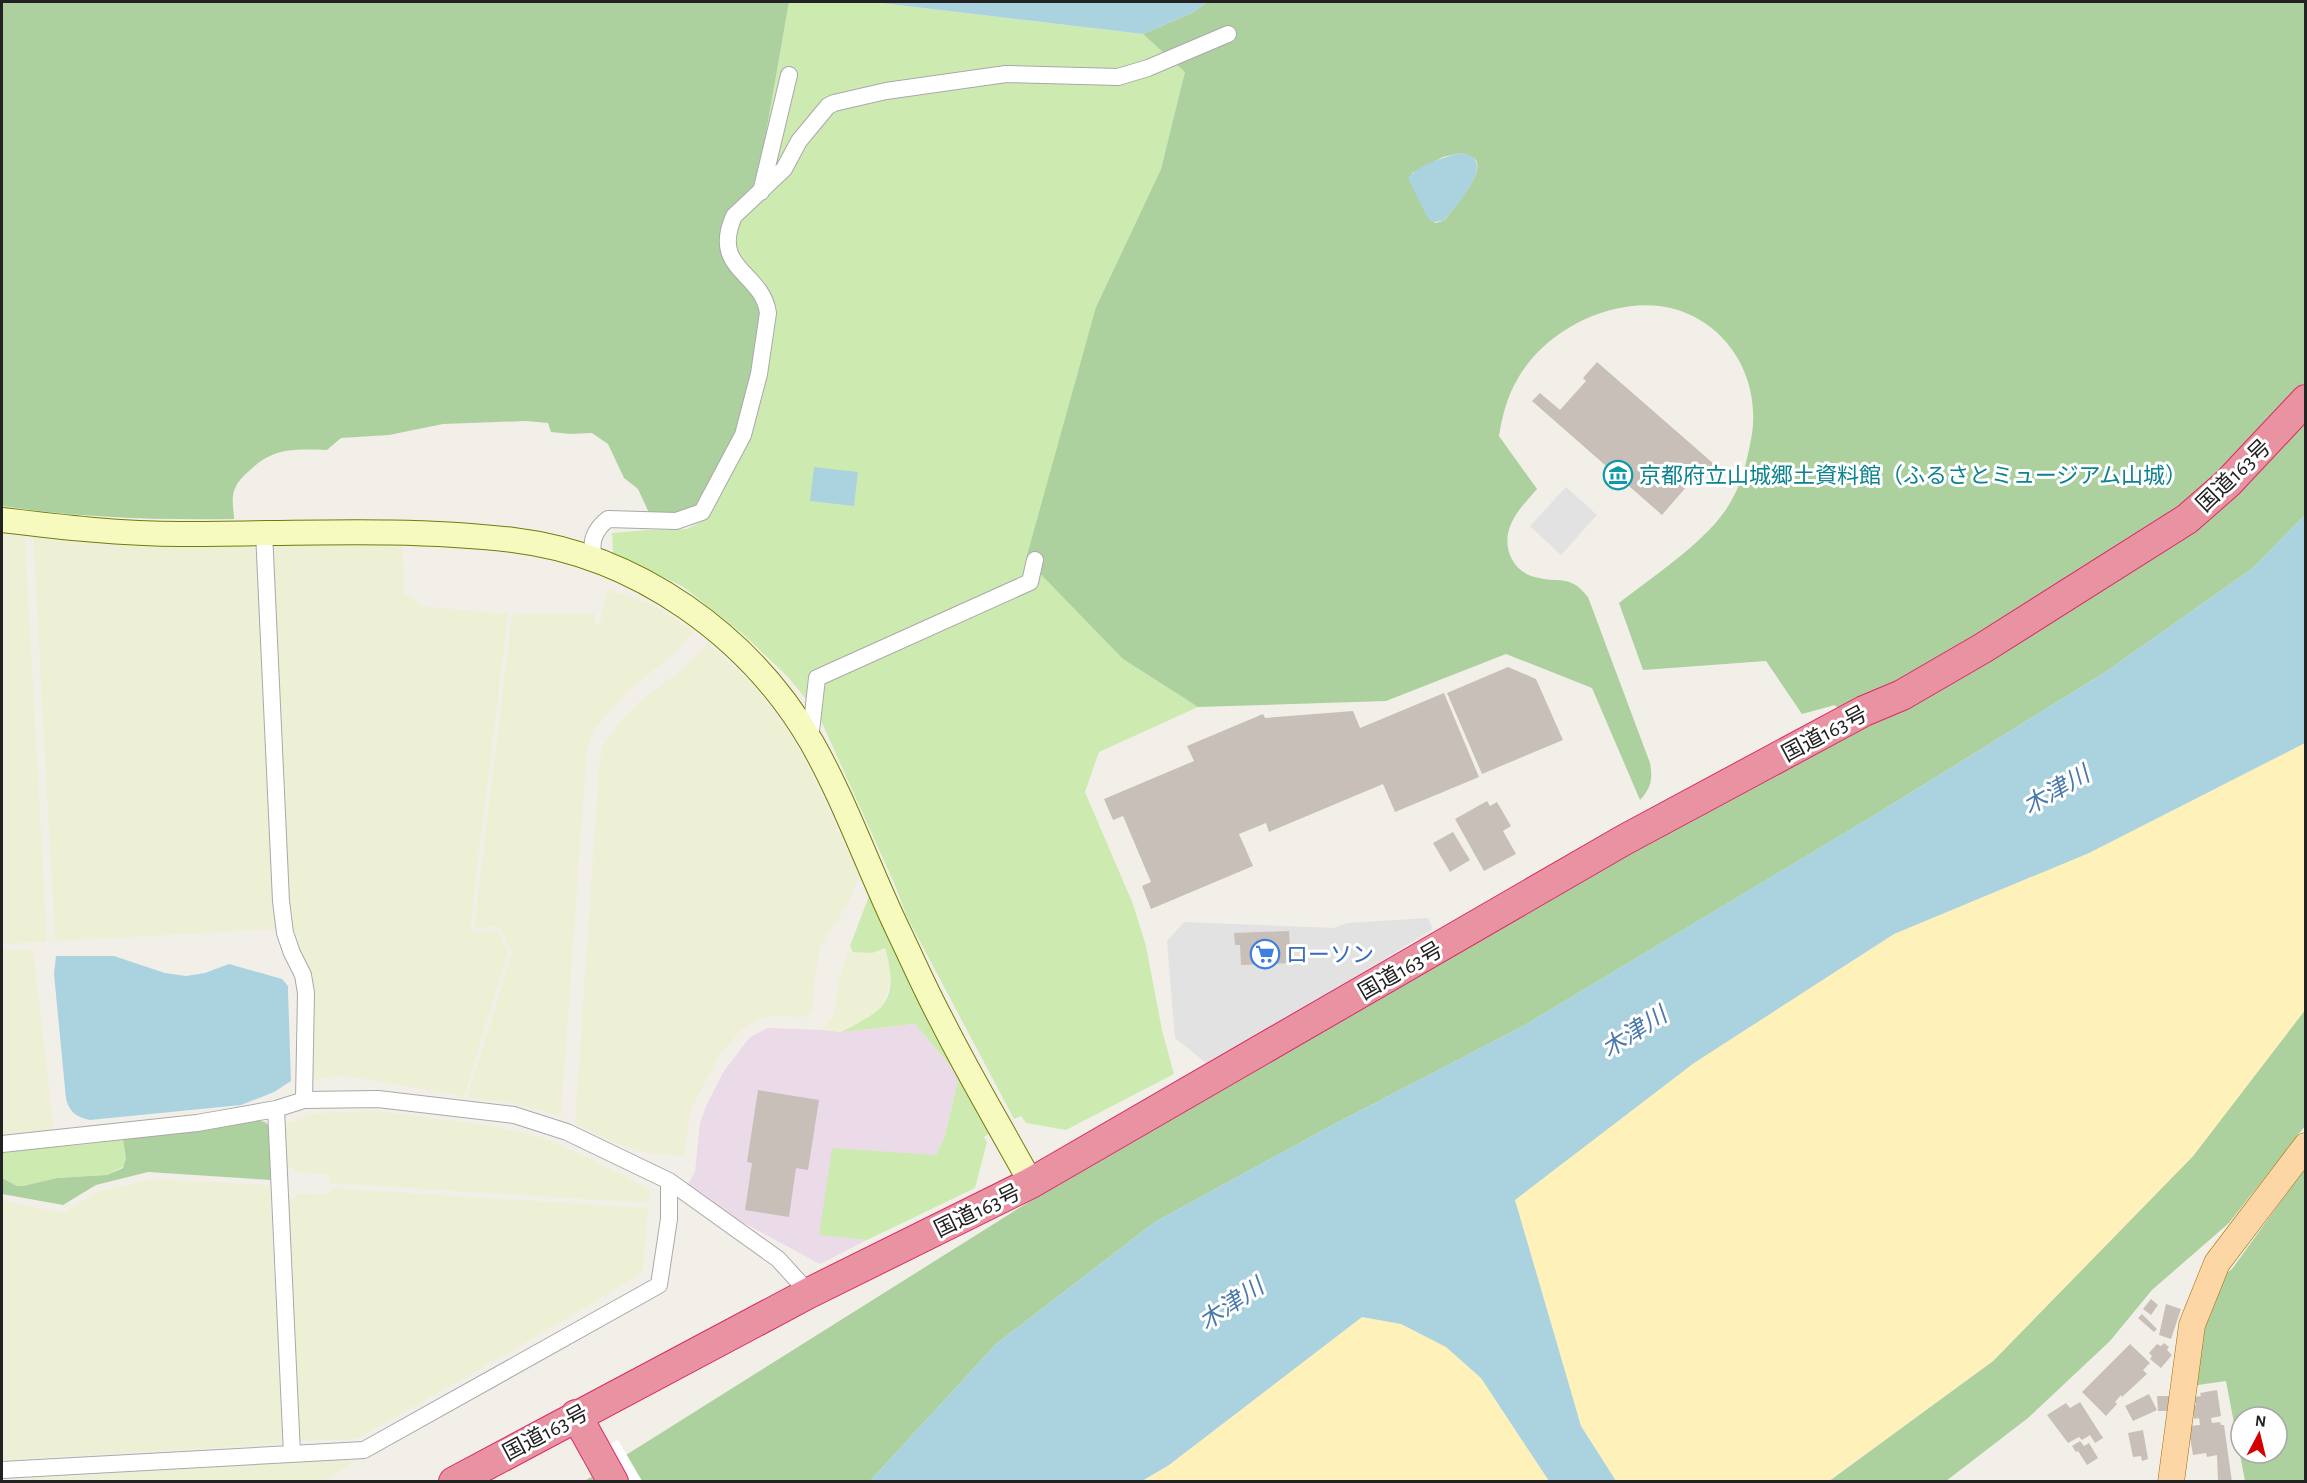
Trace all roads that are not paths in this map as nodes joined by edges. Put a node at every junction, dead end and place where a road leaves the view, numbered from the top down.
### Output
1 (1228, 34) dead end
2 (789, 75) dead end
3 (760, 193) junction
4 (2306, 400) edge
5 (2, 520) edge
6 (264, 532) junction
7 (595, 560) junction
8 (1035, 560) dead end
9 (810, 740) junction
10 (304, 1100) junction
11 (276, 1109) junction
12 (2, 1144) edge
13 (2306, 1146) edge
14 (669, 1181) junction
15 (1031, 1183) junction
16 (809, 1293) junction
17 (576, 1415) junction
18 (292, 1455) junction
19 (2, 1470) edge
20 (454, 1482) edge
21 (613, 1482) edge
22 (2171, 1482) edge

1 - 3 street
2 - 3 street
3 - 7 street
4 - 15 highway, 国道163号
5 - 6 street
6 - 7 street
6 - 10 street
7 - 9 street
8 - 9 street
9 - 15 street
10 - 11 street
10 - 14 street
11 - 12 street
11 - 18 street
13 - 22 main road
14 - 16 street
14 - 18 street
15 - 16 highway, 国道163号
16 - 17 highway, 国道163号
17 - 20 highway, 国道163号
17 - 21 highway
18 - 19 street

